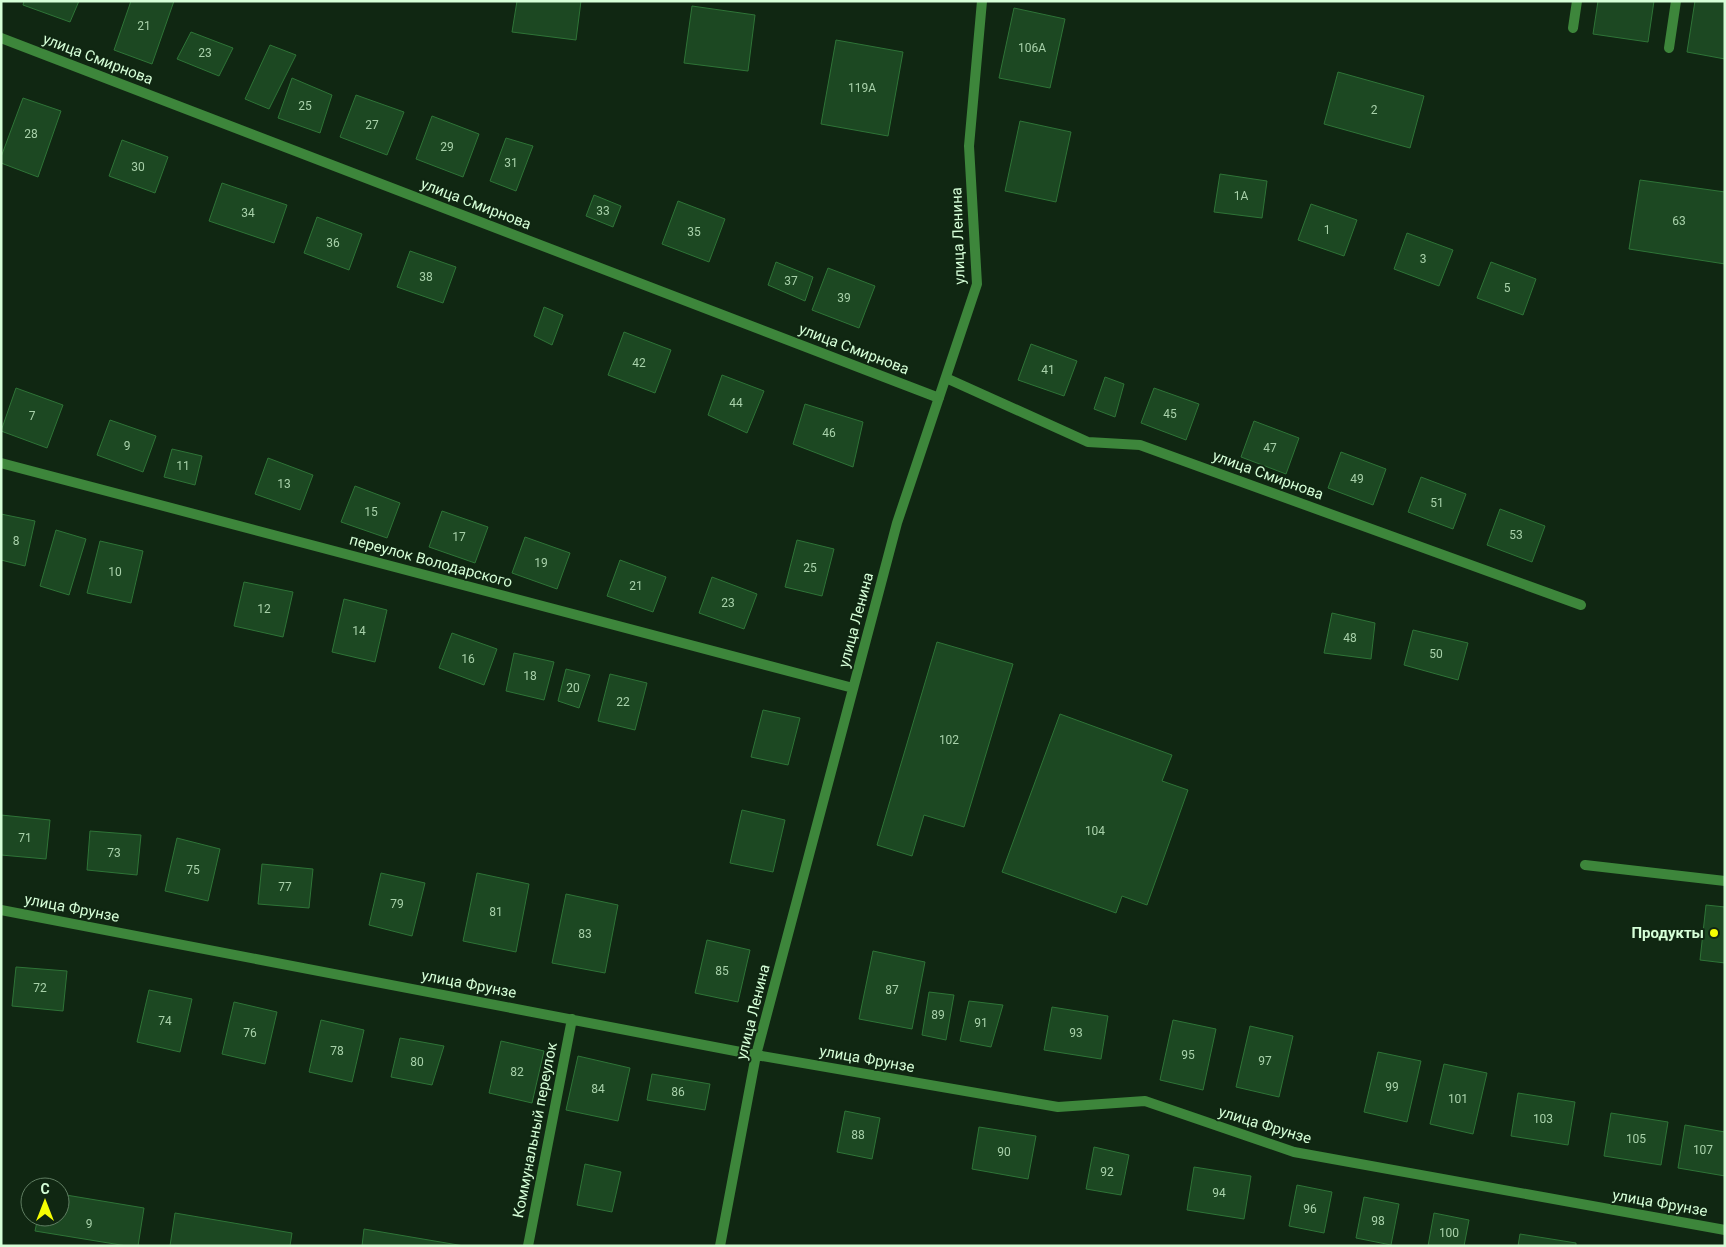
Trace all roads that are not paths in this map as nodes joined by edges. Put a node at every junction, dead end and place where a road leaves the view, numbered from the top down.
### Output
1 (982, 1) edge
2 (1578, 1) edge
3 (1676, 1) edge
4 (1573, 28) dead end
5 (1, 38) edge
6 (1669, 48) dead end
7 (946, 378) junction
8 (939, 398) junction
9 (1, 463) edge
10 (1581, 605) dead end
11 (853, 688) junction
12 (1584, 866) dead end
13 (1725, 881) edge
14 (1, 910) edge
15 (572, 1019) junction
16 (756, 1054) junction
17 (1725, 1230) edge
18 (528, 1246) edge
19 (720, 1246) edge

1 - 7 street, улица Ленина
2 - 4 street
3 - 6 street
5 - 8 street, улица Смирнова
7 - 8 street, улица Ленина
7 - 10 street, улица Смирнова
8 - 11 street, улица Ленина
9 - 11 street, переулок Володарского
11 - 16 street, улица Ленина
12 - 13 street
14 - 15 street, улица Фрунзе
15 - 16 street, улица Фрунзе
15 - 18 street, Коммунальный переулок
16 - 17 street, улица Фрунзе
16 - 19 street, улица Ленина

